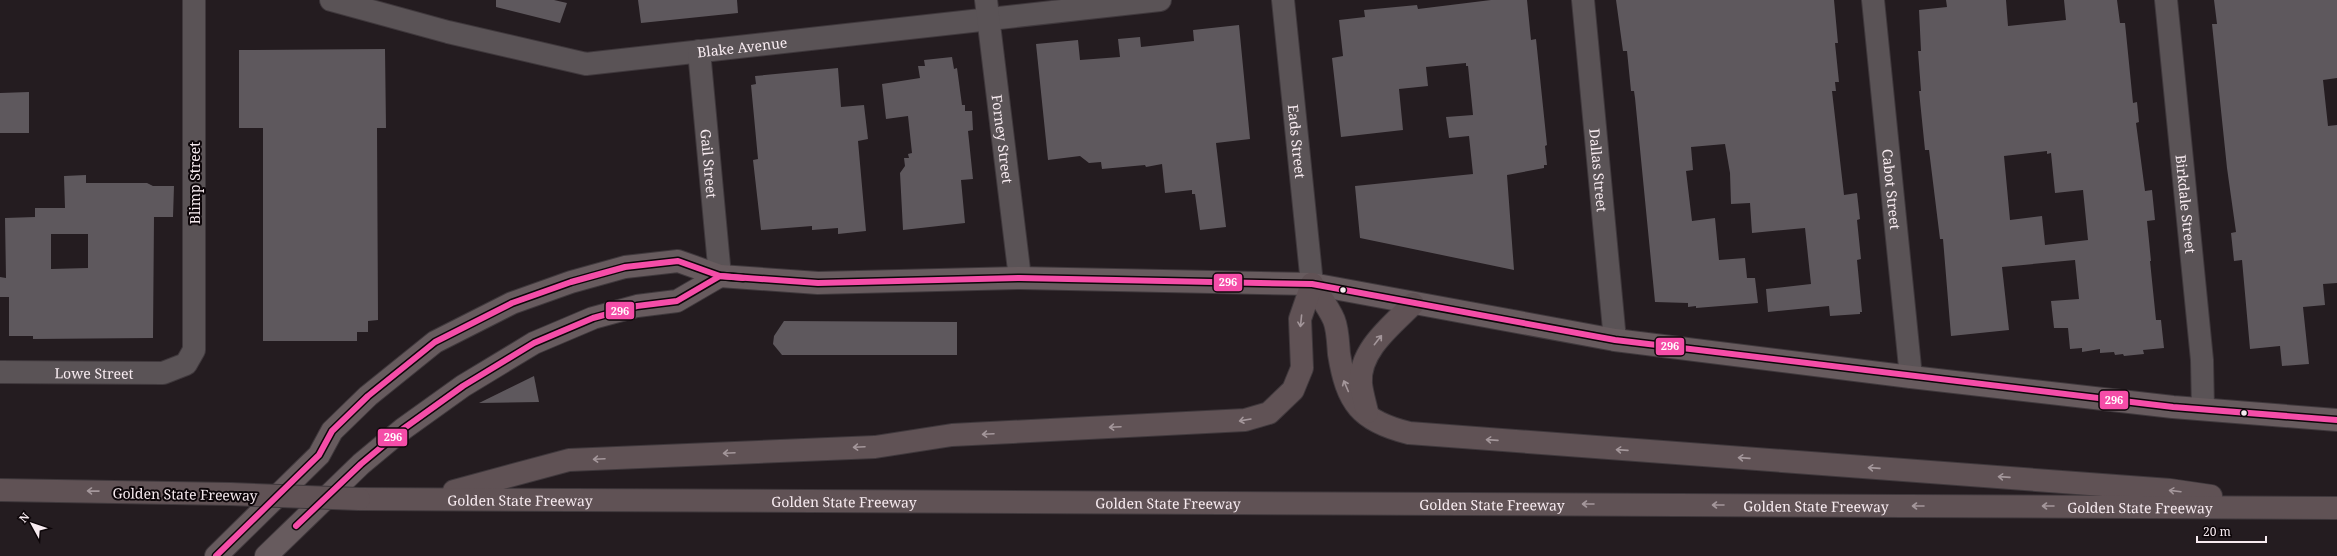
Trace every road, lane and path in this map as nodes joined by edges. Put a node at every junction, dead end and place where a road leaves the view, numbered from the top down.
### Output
1 (194, 0) edge
2 (331, 0) edge
3 (1160, 0) edge
4 (1283, 0) edge
5 (1583, 0) edge
6 (1873, 0) edge
7 (2166, 0) edge
8 (988, 10) edge
9 (699, 52) junction
10 (720, 276) junction
11 (1020, 278) junction
12 (1312, 284) junction
13 (1413, 304) junction
14 (1615, 340) junction
15 (186, 364) joint
16 (0, 372) edge
17 (1911, 377) junction
18 (2203, 409) junction
19 (1368, 417) junction
20 (2337, 420) edge
21 (0, 490) edge
22 (427, 498) junction
23 (2297, 508) junction
24 (2337, 508) edge
25 (216, 556) edge
26 (266, 556) edge

1 - 15 street, Blimp Street
2 - 9 street, Blake Avenue
3 - 8 street, Blake Avenue
4 - 12 street, Eads Street
5 - 14 street, Dallas Street
6 - 17 street, Cabot Street
7 - 18 street, Birkdale Street
8 - 9 street, Blake Avenue
8 - 11 street, Forney Street
9 - 10 street, Gail Street
10 - 11 main road
10 - 25 main road
10 - 26 main road
11 - 12 main road
12 - 13 main road
19 -> 12 highway
12 -> 22 highway
13 - 14 main road
19 -> 13 highway
14 - 17 main road
15 - 16 street, Lowe Street
17 - 18 main road
18 - 20 main road
23 -> 19 highway
22 -> 21 highway, Golden State Freeway, bridge
23 -> 22 highway, Golden State Freeway
23 - 24 highway, Golden State Freeway

